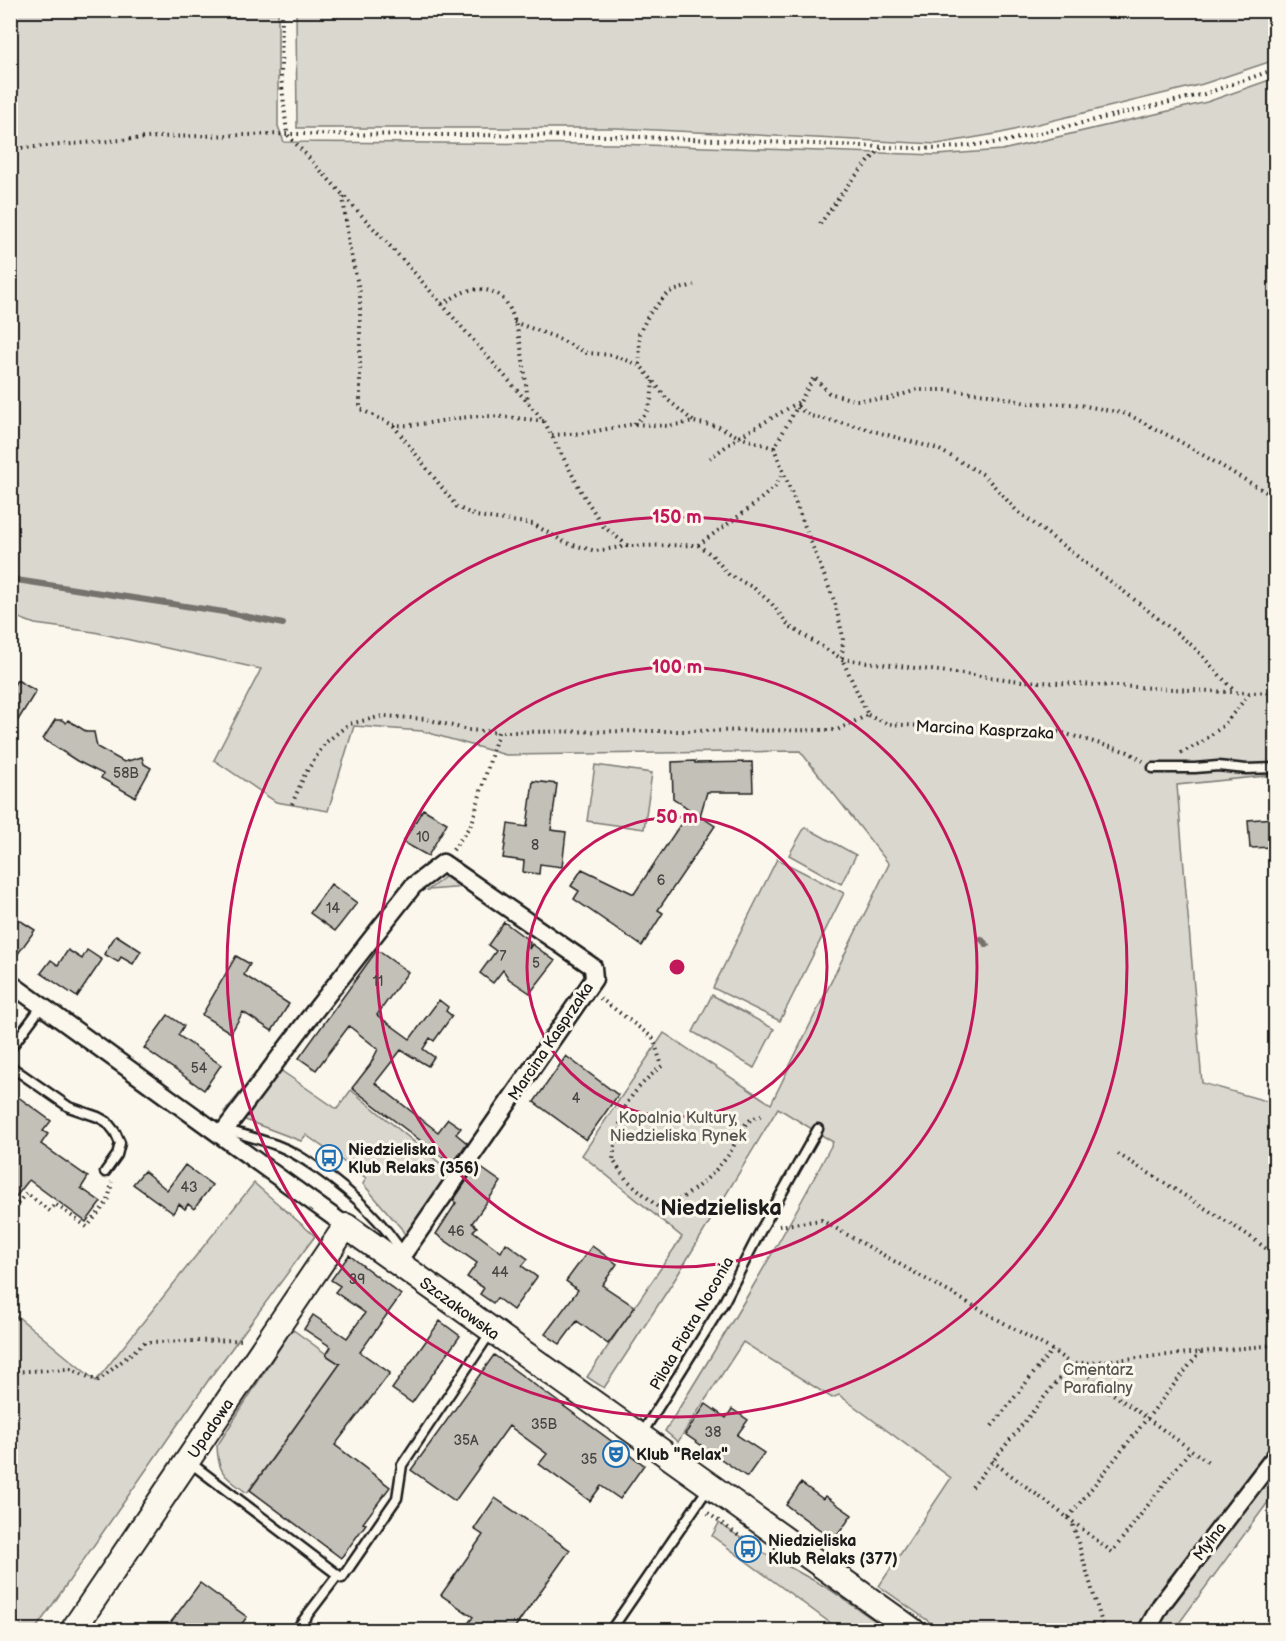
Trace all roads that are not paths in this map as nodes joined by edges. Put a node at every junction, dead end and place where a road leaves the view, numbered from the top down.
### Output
1 (1153, 768) road end
2 (1275, 768) edge
3 (10, 983) edge
4 (42, 1006) junction
5 (10, 1049) edge
6 (10, 1066) edge
7 (818, 1129) dead end
8 (218, 1130) junction
9 (105, 1172) dead end
10 (346, 1226) junction
11 (406, 1264) junction
12 (492, 1330) junction
13 (640, 1436) junction
14 (1275, 1455) edge
15 (188, 1460) junction
16 (709, 1486) junction
17 (338, 1575) junction
18 (73, 1630) edge
19 (296, 1630) edge
20 (611, 1630) edge
21 (912, 1630) edge
22 (1147, 1630) edge

1 - 2 lane
3 - 4 street, Szczakowska
4 - 5 lane
4 - 8 street, Szczakowska
6 - 9 lane
7 - 13 lane, Pilota Piotra Noconia
8 - 10 street, Szczakowska
8 - 11 lane
8 - 11 street, Marcina Kasprzaka
10 - 11 street, Szczakowska
10 - 15 street, Upadowa
11 - 12 street, Szczakowska
12 - 13 street, Szczakowska
12 - 17 lane
13 - 16 street, Szczakowska
14 - 22 street, Mylna
15 - 17 lane
15 - 18 street, Upadowa
16 - 20 lane
16 - 21 street, Szczakowska
17 - 19 lane

